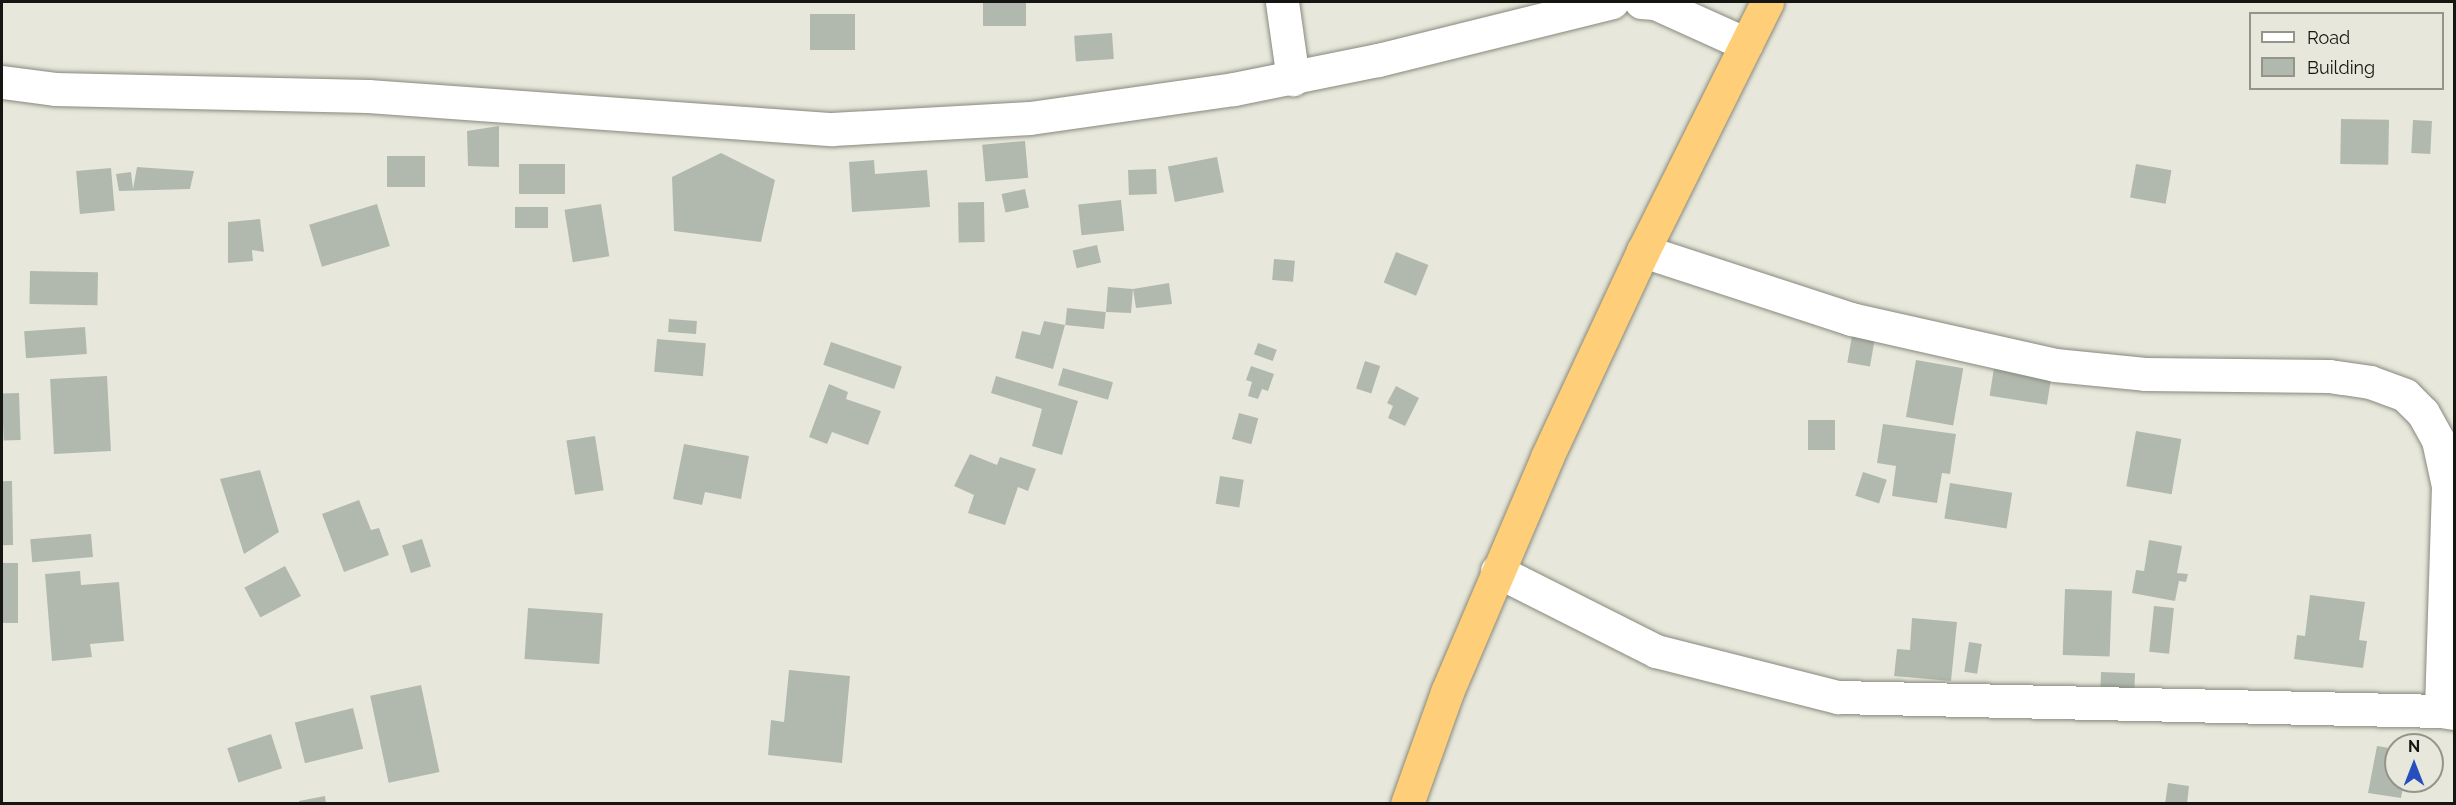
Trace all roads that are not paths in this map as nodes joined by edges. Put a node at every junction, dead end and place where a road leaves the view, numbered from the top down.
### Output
1 (1282, 2) edge
2 (1612, 2) edge
3 (1641, 2) edge
4 (1767, 2) edge
5 (1746, 44) junction
6 (1293, 80) junction
7 (2, 82) edge
8 (1643, 251) junction
9 (1497, 571) junction
10 (2448, 712) edge
11 (1407, 804) edge

1 - 6 street
2 - 6 street
3 - 5 street
4 - 5 highway
5 - 8 highway
6 - 7 street
8 - 9 highway
8 - 10 street
9 - 10 street
9 - 11 highway

